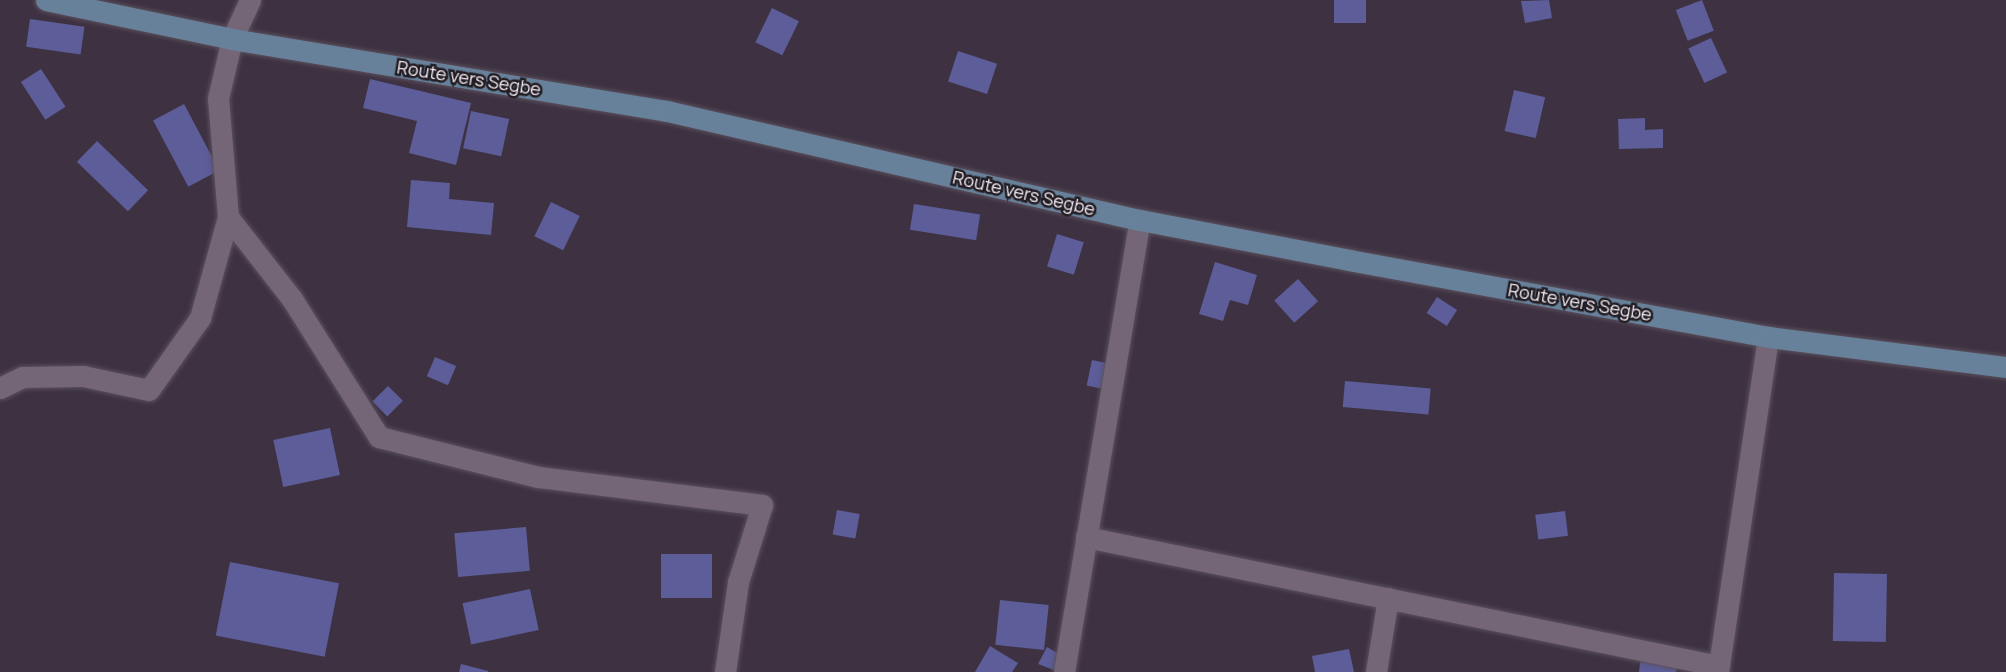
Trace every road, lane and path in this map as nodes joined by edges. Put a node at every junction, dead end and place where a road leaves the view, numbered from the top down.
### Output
1 (46, 0) edge
2 (250, 0) edge
3 (232, 39) junction
4 (228, 217) junction
5 (1140, 220) junction
6 (1768, 337) junction
7 (2006, 367) edge
8 (0, 388) edge
9 (1086, 537) junction
10 (1388, 598) junction
11 (1718, 669) edge
12 (725, 672) edge
13 (1064, 672) edge
14 (1376, 672) edge

1 - 3 main road, Route vers Segbe
2 - 3 street
3 - 4 street
3 - 5 main road, Route vers Segbe
4 - 8 street
4 - 12 street
5 - 6 main road, Route vers Segbe
5 - 9 street
6 - 7 main road, Route vers Segbe
6 - 11 street
9 - 10 street
9 - 13 street
10 - 11 street
10 - 14 street

